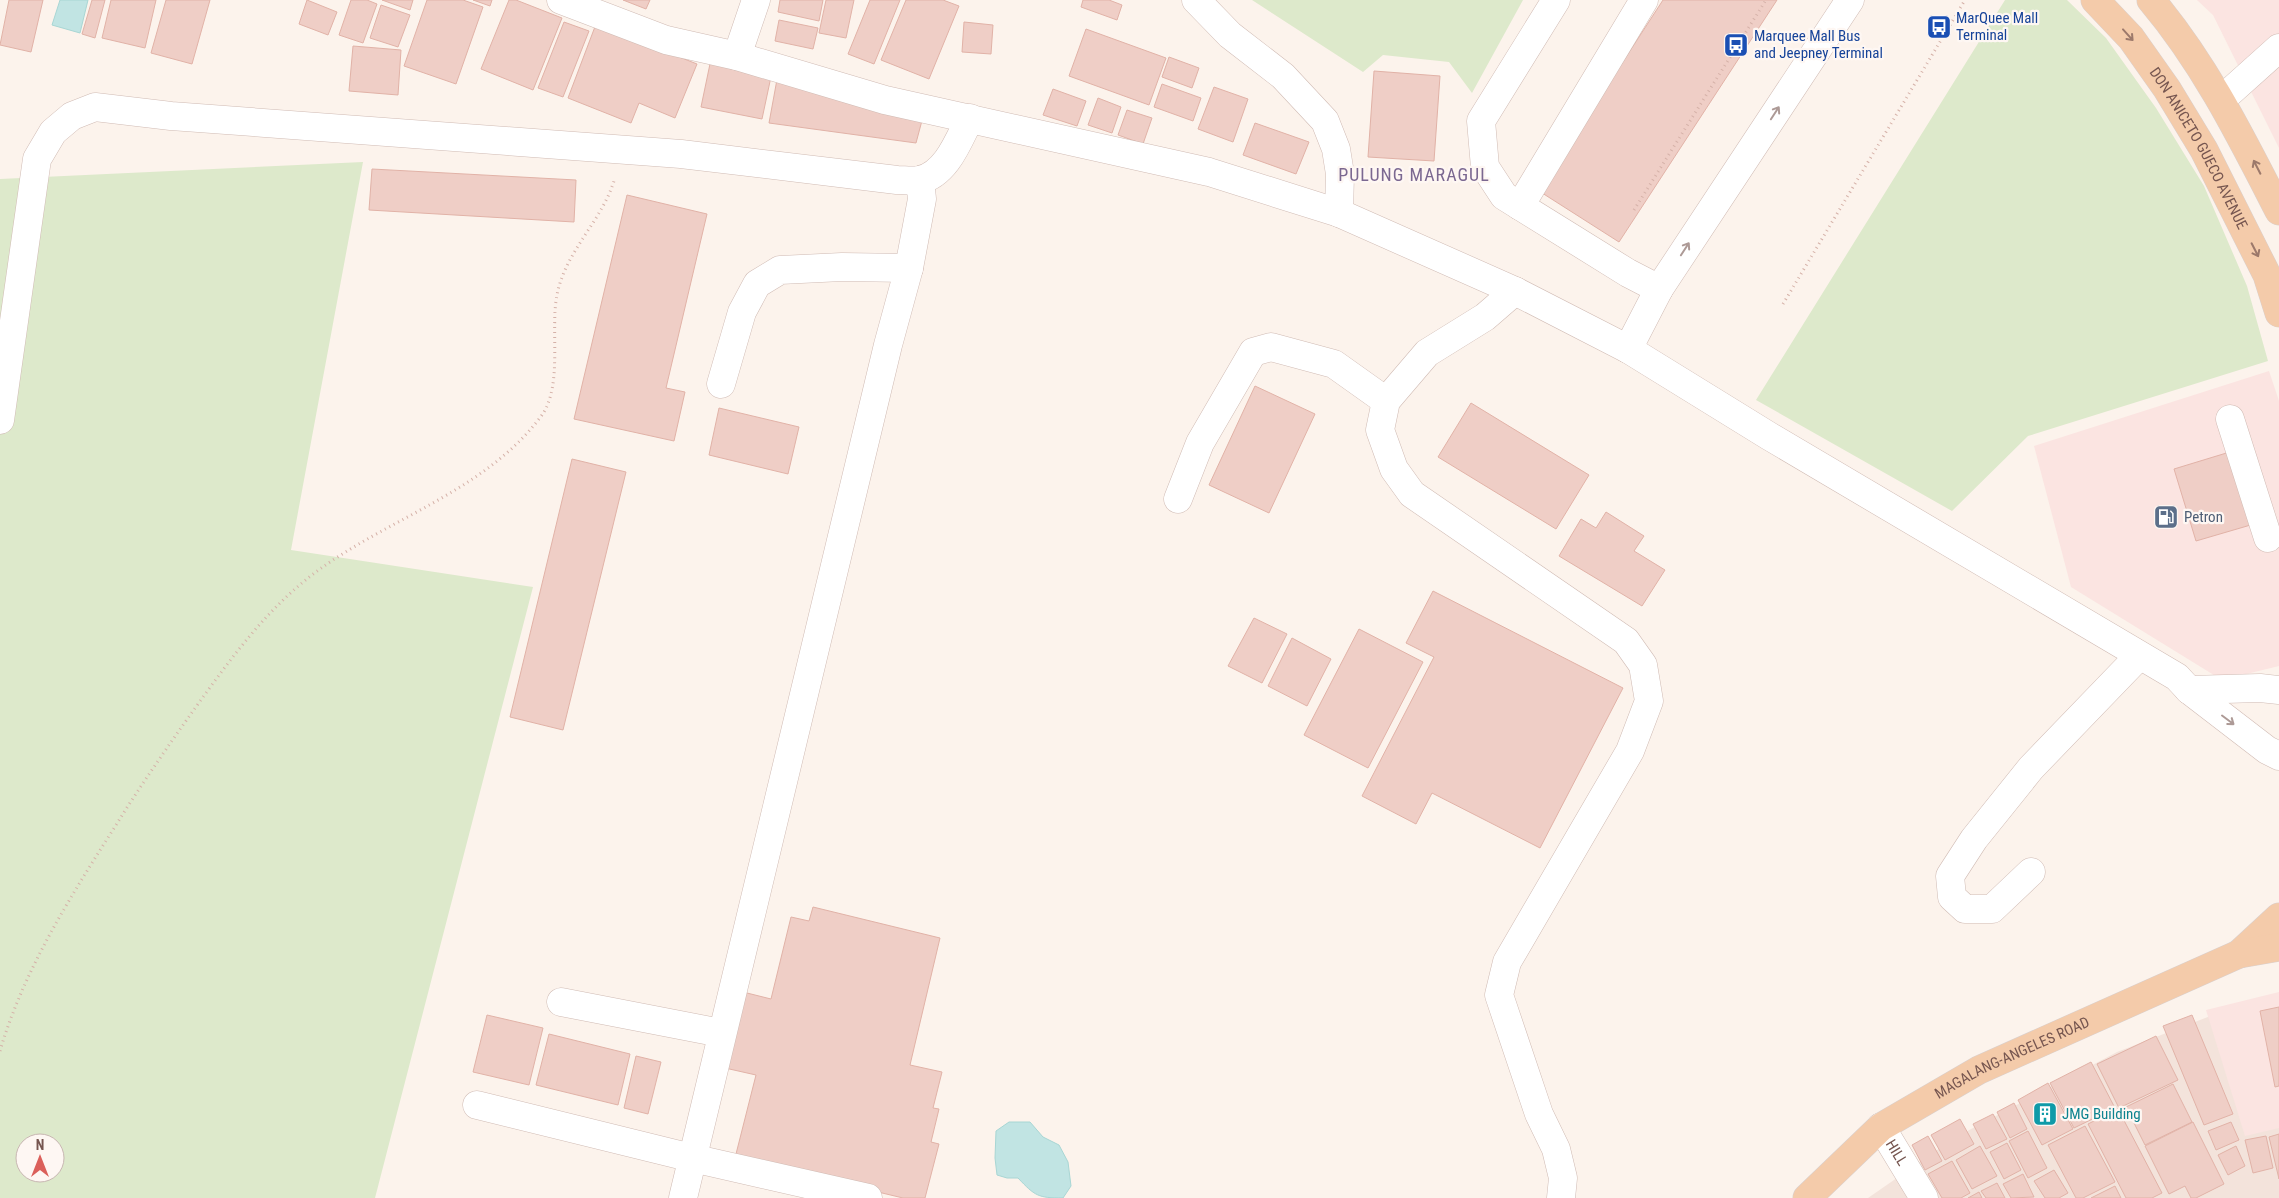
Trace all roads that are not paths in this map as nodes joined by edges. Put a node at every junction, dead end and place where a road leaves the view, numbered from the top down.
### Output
1 (561, 0) edge
2 (756, 0) edge
3 (1196, 0) edge
4 (1556, 0) edge
5 (1644, 0) edge
6 (1850, 0) edge
7 (2095, 0) edge
8 (2151, 0) edge
9 (2279, 48) edge
10 (737, 56) junction
11 (2221, 100) junction
12 (970, 118) junction
13 (920, 180) junction
14 (1520, 206) junction
15 (2279, 211) edge
16 (1339, 213) junction
17 (909, 268) junction
18 (1658, 290) junction
19 (1515, 291) junction
20 (2279, 313) edge
21 (1628, 349) junction
22 (721, 384) dead end
23 (1386, 401) junction
24 (2230, 418) dead end
25 (0, 420) edge
26 (1178, 499) dead end
27 (2268, 538) dead end
28 (2139, 656) junction
29 (2189, 690) junction
30 (2279, 690) edge
31 (2279, 756) edge
32 (2032, 872) dead end
33 (2279, 917) edge
34 (2279, 947) edge
35 (2239, 954) junction
36 (561, 1002) dead end
37 (721, 1033) junction
38 (477, 1104) dead end
39 (1881, 1128) junction
40 (692, 1158) junction
41 (1919, 1188) edge
42 (682, 1198) edge
43 (868, 1198) edge
44 (1561, 1198) edge
45 (1807, 1198) edge

1 - 10 street
2 - 10 street
3 - 16 street
4 - 14 street
5 - 14 street
18 -> 6 street
7 -> 20 main road, DON ANICETO GUECO AVENUE
8 - 11 main road
9 - 11 street
10 - 12 street
15 -> 11 main road
12 - 13 street
12 - 16 street
13 - 17 street
13 - 25 street
14 - 18 street
16 - 19 street
17 - 22 street
17 - 37 street
18 - 21 street
19 - 21 street
19 - 23 street
21 - 28 street
23 - 26 street
23 - 44 street
24 - 27 street
28 - 29 street
28 - 32 street
29 - 30 street
29 -> 31 street
33 - 35 main road, MAGALANG-ANGELES ROAD
34 - 35 main road, MAGALANG-ANGELES ROAD
35 - 39 main road, MAGALANG-ANGELES ROAD
36 - 37 street
37 - 40 street
38 - 40 street
39 - 41 street, HILL
39 - 45 main road, MAGALANG-ANGELES ROAD
40 - 42 street
40 - 43 street

